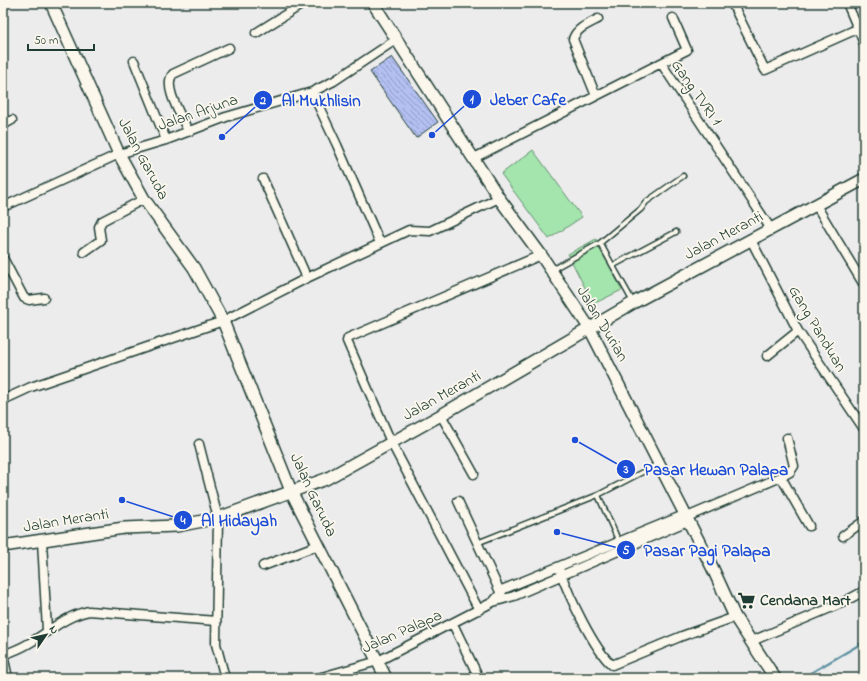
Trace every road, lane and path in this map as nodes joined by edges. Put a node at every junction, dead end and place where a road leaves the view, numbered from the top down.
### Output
1 (51, 3) edge
2 (304, 3) edge
3 (374, 3) edge
4 (732, 3) edge
5 (846, 3) edge
6 (673, 18) dead end
7 (598, 19) dead end
8 (857, 30) junction
9 (256, 33) dead end
10 (397, 39) junction
11 (864, 43) edge
12 (229, 48) dead end
13 (134, 61) dead end
14 (661, 63) junction
15 (312, 92) junction
16 (596, 96) junction
17 (12, 120) dead end
18 (3, 124) edge
19 (188, 131) junction
20 (166, 140) junction
21 (119, 154) junction
22 (474, 158) junction
23 (683, 176) dead end
24 (263, 179) dead end
25 (864, 179) edge
26 (499, 198) junction
27 (144, 199) junction
28 (816, 205) junction
29 (3, 207) edge
30 (771, 229) junction
31 (676, 232) dead end
32 (751, 240) junction
33 (380, 243) junction
34 (600, 243) junction
35 (84, 252) dead end
36 (541, 255) junction
37 (3, 258) edge
38 (614, 265) junction
39 (551, 270) junction
40 (307, 278) junction
41 (864, 285) edge
42 (44, 298) dead end
43 (633, 303) junction
44 (223, 321) junction
45 (590, 329) junction
46 (798, 331) junction
47 (767, 356) dead end
48 (3, 400) edge
49 (441, 415) junction
50 (864, 429) edge
51 (787, 438) dead end
52 (391, 442) junction
53 (199, 444) dead end
54 (660, 463) junction
55 (474, 474) dead end
56 (782, 477) junction
57 (291, 491) junction
58 (598, 495) junction
59 (458, 501) dead end
60 (687, 517) junction
61 (218, 518) junction
62 (864, 521) edge
63 (809, 526) dead end
64 (843, 536) dead end
65 (42, 541) junction
66 (477, 543) junction
67 (318, 545) junction
68 (620, 545) junction
69 (3, 546) edge
70 (263, 566) dead end
71 (560, 570) junction
72 (864, 591) edge
73 (502, 596) junction
74 (479, 610) junction
75 (735, 617) junction
76 (216, 622) junction
77 (453, 624) junction
78 (48, 630) junction
79 (752, 641) junction
80 (3, 655) edge
81 (378, 661) junction
82 (8, 678) edge
83 (225, 678) edge
84 (318, 678) edge
85 (386, 678) edge
86 (479, 678) edge
87 (775, 678) edge

1 - 21 street, Jalan Garuda
2 - 9 street
3 - 10 street, Jalan Durian
4 - 8 street
5 - 8 street
6 - 14 street
7 - 16 street
8 - 11 street
10 - 15 street, Jalan Arjuna
10 - 22 street, Jalan Durian
12 - 19 street
13 - 20 street
14 - 16 street, Gang TVRI 1
14 - 30 street, Gang TVRI 1
15 - 19 street, Jalan Arjuna
15 - 33 street
16 - 22 street, Gang TVRI 1
17 - 18 street
19 - 20 street, Jalan Arjuna
20 - 21 street, Jalan Arjuna
21 - 27 street, Jalan Garuda
21 - 29 street, Jalan Arjuna
22 - 26 street, Jalan Durian
23 - 34 lane
24 - 40 street
25 - 28 street, Jalan Meranti
26 - 33 street
26 - 36 street, Jalan Durian
27 - 35 street
27 - 44 street, Jalan Garuda
28 - 30 street, Jalan Meranti
28 - 41 street
30 - 32 street, Jalan Meranti
31 - 38 lane
32 - 43 street, Jalan Meranti
32 - 46 street, Gang Panduan
33 - 40 street
34 - 38 lane
34 - 39 lane
36 - 39 street, Jalan Durian
36 - 52 street
37 - 42 street
38 - 43 lane
39 - 45 street, Jalan Durian
40 - 44 street
43 - 45 street, Jalan Meranti
44 - 48 street
44 - 57 street, Jalan Garuda
45 - 49 street, Jalan Meranti
45 - 54 street, Jalan Durian
46 - 47 street
46 - 50 street, Gang Panduan
49 - 52 street, Jalan Meranti
49 - 55 street
51 - 56 street
52 - 57 street, Jalan Meranti
52 - 74 street
53 - 61 street
54 - 58 lane
54 - 60 street, Jalan Durian
56 - 60 street, Jalan Palapa
56 - 63 street
57 - 61 street, Jalan Meranti
57 - 67 street, Jalan Garuda
58 - 66 lane
58 - 68 lane
59 - 66 street
60 - 68 street, Jalan Palapa
60 - 75 street, Jalan Durian
61 - 65 street, Jalan Meranti
61 - 76 street
62 - 64 street
65 - 69 street, Jalan Meranti
65 - 78 street
66 - 73 street
67 - 70 street
67 - 81 street, Jalan Garuda
68 - 71 street, Jalan Palapa
71 - 73 street, Jalan Palapa
71 - 75 street
72 - 79 street
73 - 74 street, Jalan Palapa
74 - 77 street, Jalan Palapa
75 - 79 street, Jalan Durian
76 - 78 street
76 - 83 street
77 - 81 street, Jalan Palapa
77 - 86 street
78 - 80 street
79 - 87 street, Jalan Durian
80 - 82 street
81 - 84 street, Jalan Palapa
81 - 85 street, Jalan Garuda

